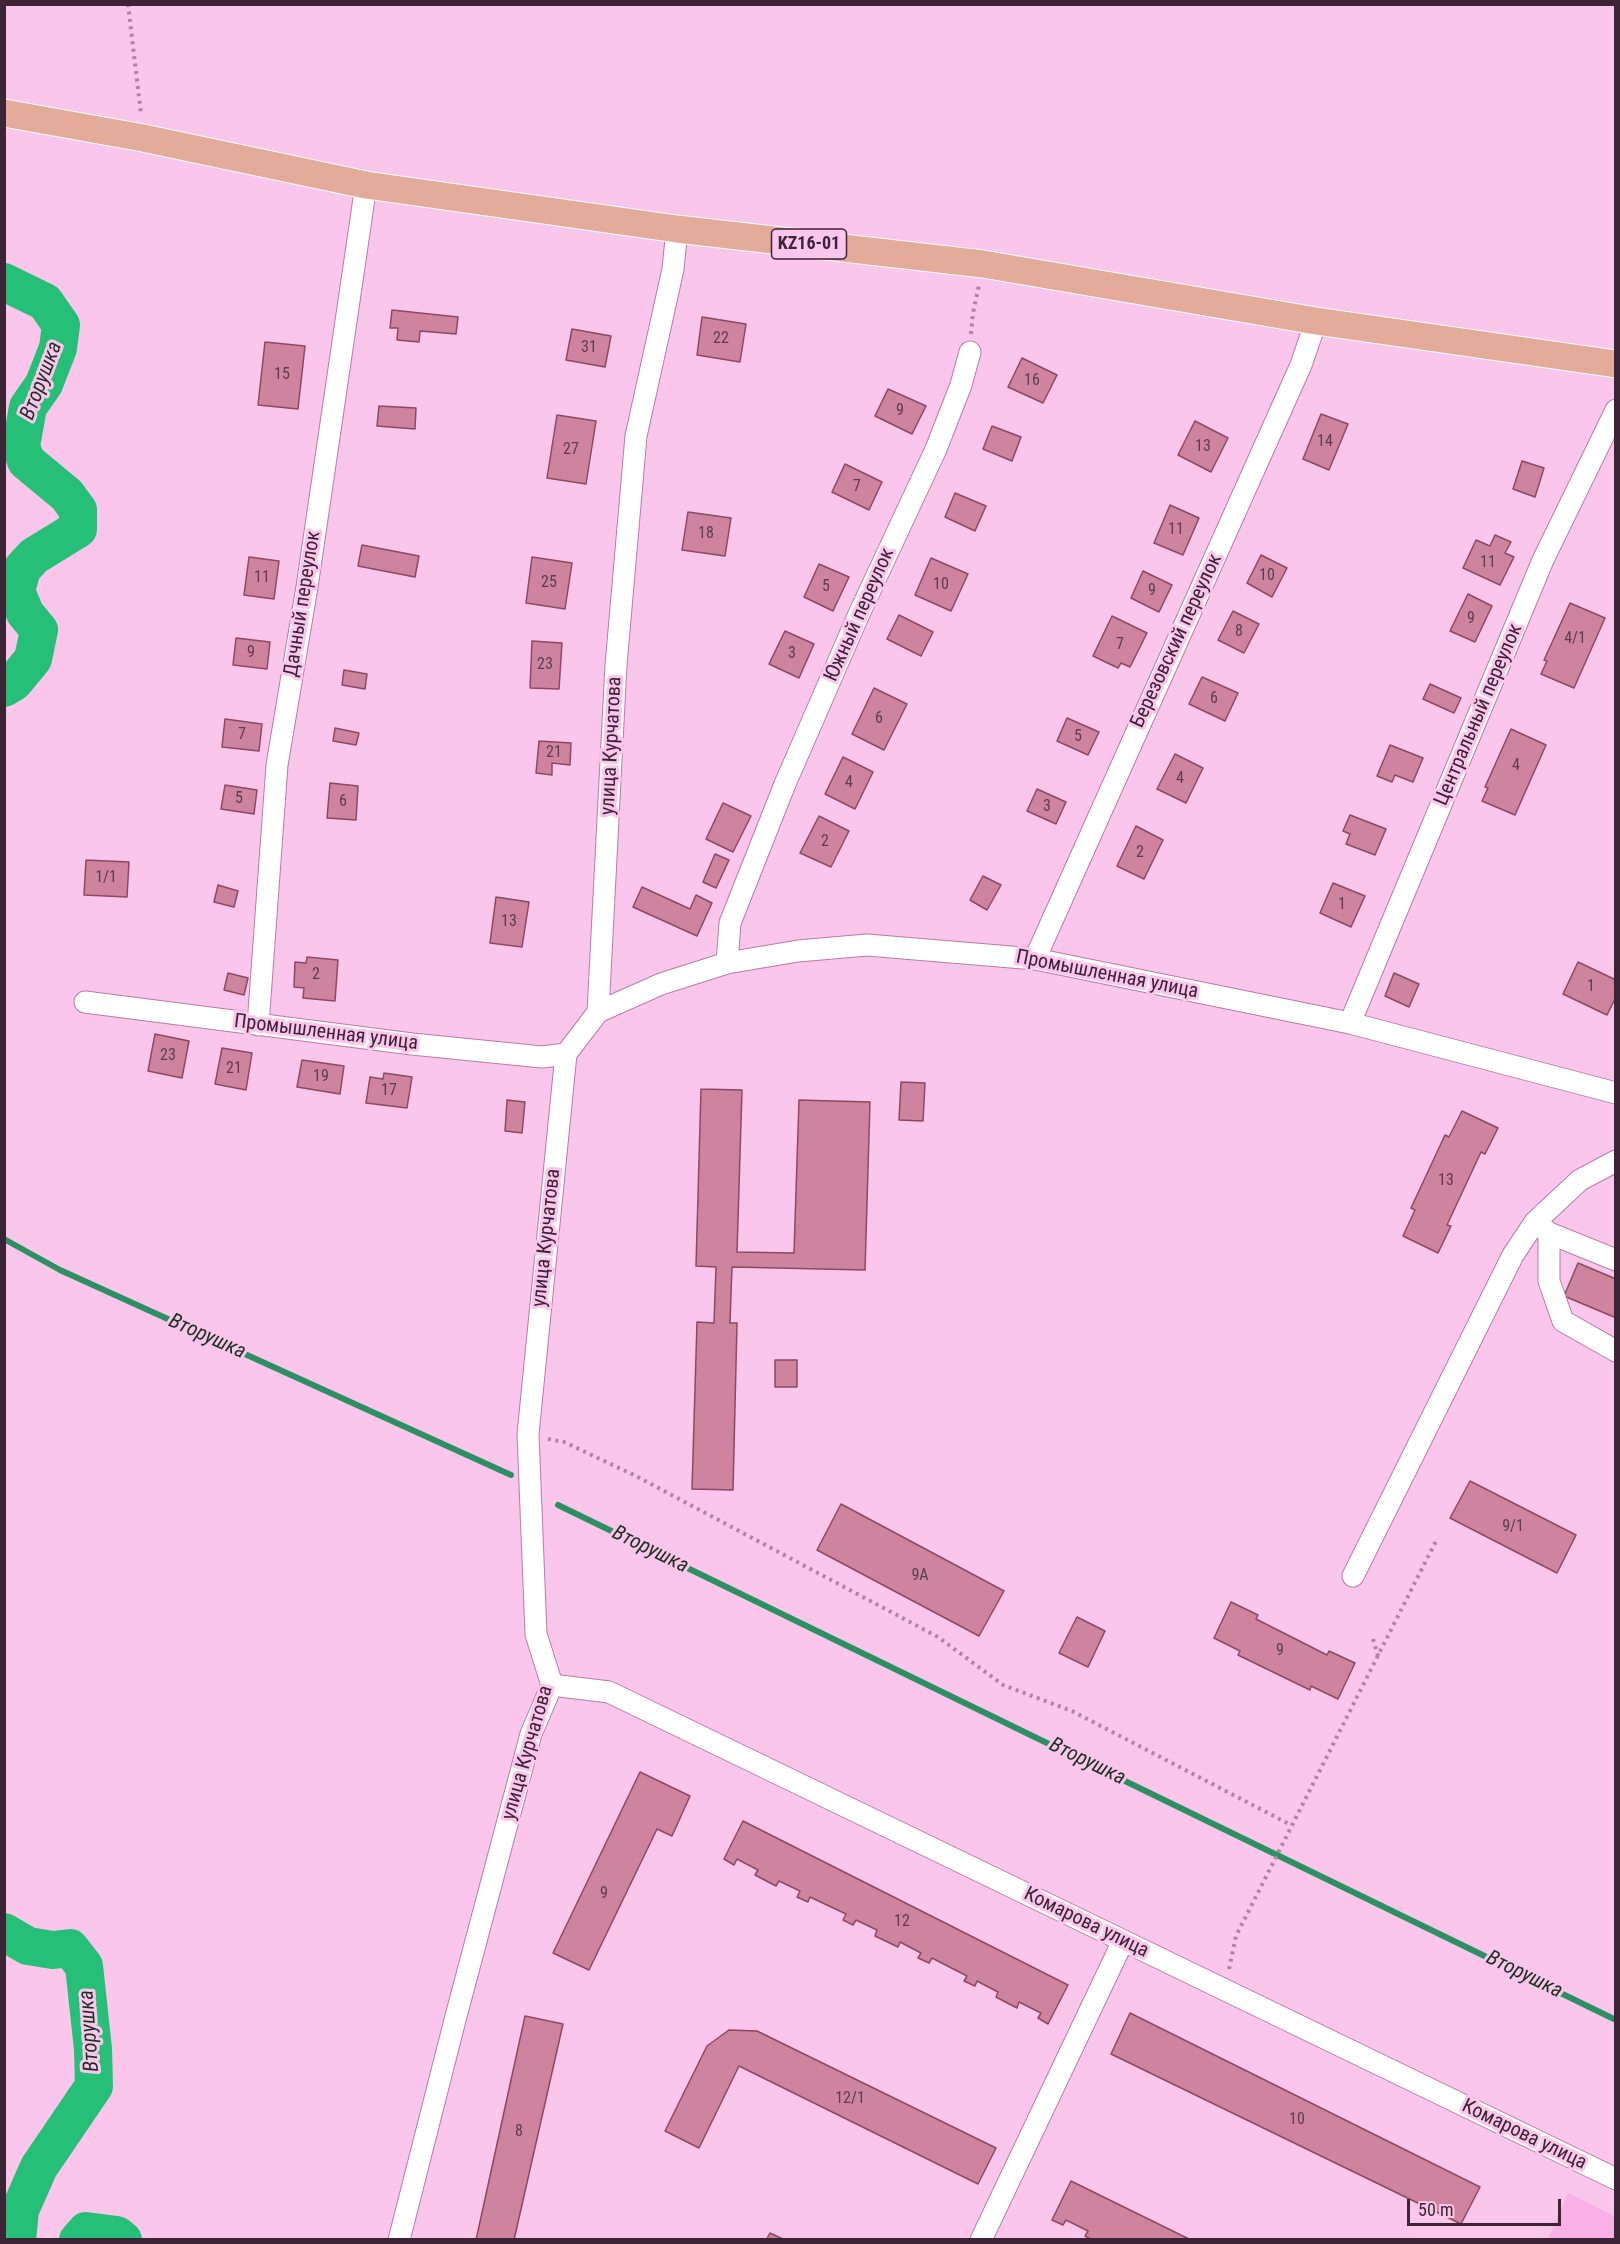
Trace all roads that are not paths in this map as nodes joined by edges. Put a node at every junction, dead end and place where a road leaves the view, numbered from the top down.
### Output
1 (4, 113) edge
2 (366, 185) junction
3 (677, 229) junction
4 (1316, 321) junction
5 (970, 352) road end
6 (1616, 364) edge
7 (1616, 410) edge
8 (1035, 959) junction
9 (727, 963) junction
10 (85, 1002) dead end
11 (598, 1012) junction
12 (1350, 1023) junction
13 (258, 1025) junction
14 (566, 1054) junction
15 (1615, 1093) edge
16 (1616, 1161) edge
17 (1542, 1227) junction
18 (1616, 1260) edge
19 (1616, 1351) edge
20 (1353, 1576) dead end
21 (552, 1685) junction
22 (1123, 1941) junction
23 (1616, 2179) edge
24 (399, 2240) edge
25 (981, 2240) edge

1 - 2 main road, KZ16-01
2 - 3 main road, KZ16-01
2 - 13 street, Дачный переулок
3 - 4 main road, KZ16-01
3 - 11 street, улица Курчатова
4 - 6 main road, KZ16-01
4 - 8 street, Березовский переулок
5 - 9 street, Южный переулок
7 - 12 street, Центральный переулок
8 - 9 street, Промышленная улица
8 - 12 street, Промышленная улица
9 - 11 street, Промышленная улица
10 - 13 street, Промышленная улица
11 - 14 street
12 - 15 street, Промышленная улица
13 - 14 street, Промышленная улица
14 - 21 street, улица Курчатова
16 - 17 street
17 - 18 street
17 - 19 street
17 - 20 street
21 - 22 street, Комарова улица
21 - 24 street, улица Курчатова
22 - 23 street, Комарова улица
22 - 25 street

